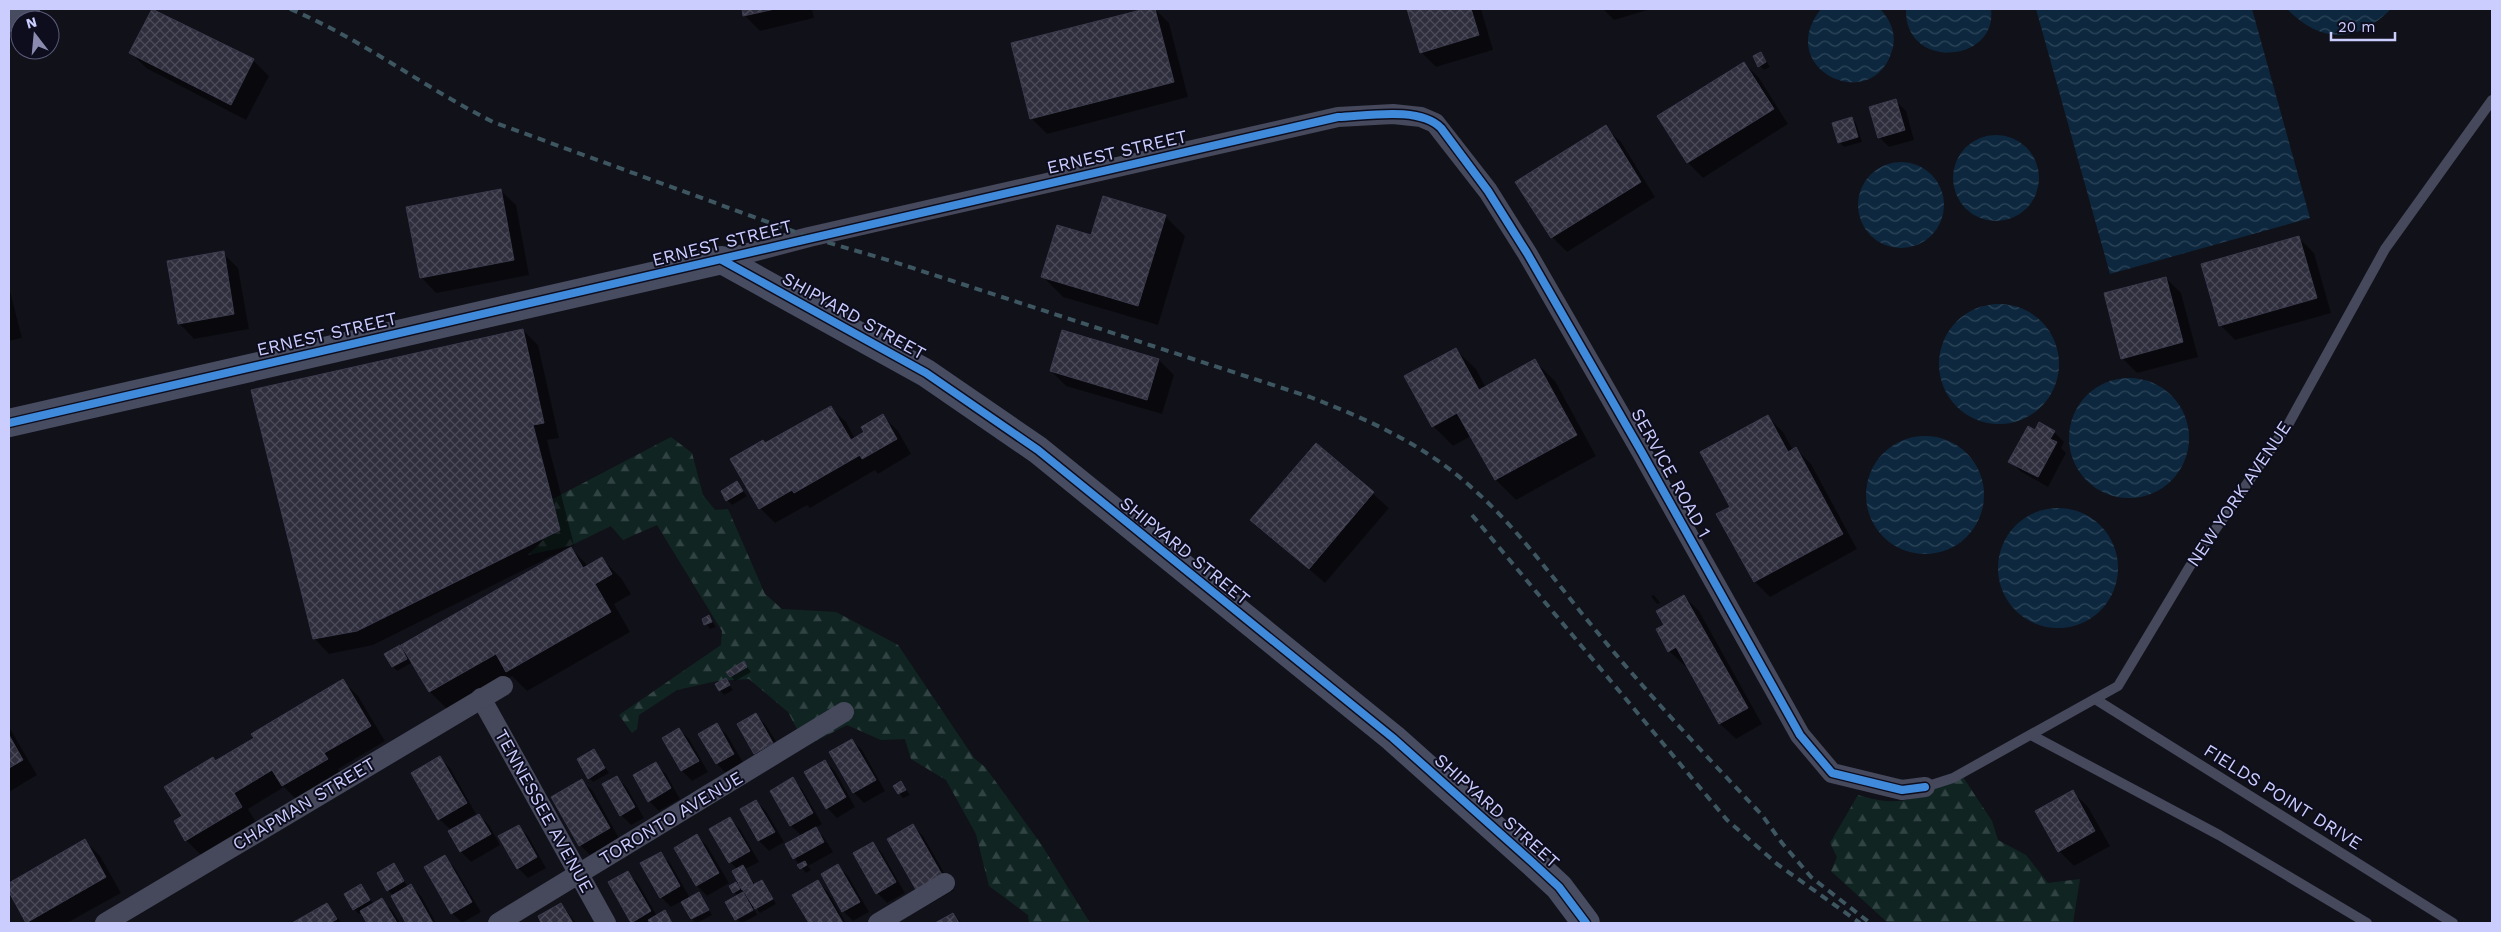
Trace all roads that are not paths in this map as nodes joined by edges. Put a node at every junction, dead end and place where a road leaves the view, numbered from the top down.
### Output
1 (26, 9) edge
2 (9, 18) edge
3 (2492, 100) edge
4 (1441, 128) joint
5 (722, 260) junction
6 (9, 422) edge
7 (502, 686) dead end
8 (481, 698) junction
9 (2095, 699) junction
10 (844, 712) dead end
11 (2033, 736) junction
12 (1925, 787) joint
13 (1902, 790) joint
14 (579, 875) junction
15 (945, 882) dead end
16 (105, 923) edge
17 (498, 923) edge
18 (606, 923) edge
19 (878, 923) edge
20 (1586, 923) edge
21 (2367, 923) edge
22 (2453, 923) edge

1 - 2 street
3 - 9 lane, NEW YORK AVENUE
4 - 5 street, ERNEST STREET
4 - 13 street, SERVICE ROAD 1
5 - 6 street, ERNEST STREET
5 - 20 street, SHIPYARD STREET
7 - 8 street, CHAPMAN STREET
8 - 14 street, TENNESSEE AVENUE
8 - 16 street, CHAPMAN STREET
9 - 11 lane, NEW YORK AVENUE
9 - 22 lane, FIELDS POINT DRIVE
10 - 14 street, TORONTO AVENUE
11 - 12 lane, NEW YORK AVENUE
11 - 21 lane
12 - 13 street, NEW YORK AVENUE
14 - 17 street, TORONTO AVENUE
14 - 18 street, TENNESSEE AVENUE
15 - 19 street

